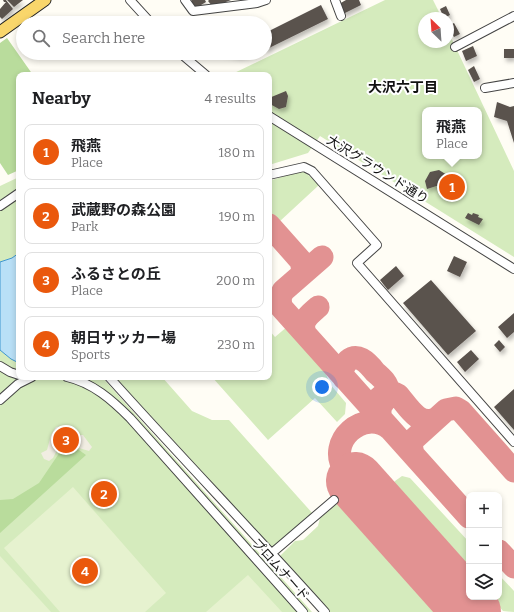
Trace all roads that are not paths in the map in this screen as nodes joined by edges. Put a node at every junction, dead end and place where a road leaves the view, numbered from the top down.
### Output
1 (45, 0) edge
2 (130, 0) edge
3 (185, 0) edge
4 (266, 0) edge
5 (335, 0) edge
6 (236, 3) edge
7 (22, 16) edge
8 (144, 16) edge
9 (341, 16) dead end
10 (514, 16) edge
11 (16, 21) edge
12 (0, 32) edge
13 (455, 46) dead end
14 (188, 60) edge
15 (202, 72) edge
16 (514, 83) edge
17 (485, 88) dead end
18 (272, 118) edge
19 (272, 174) edge
20 (16, 195) edge
21 (0, 206) edge
22 (514, 269) edge
23 (0, 366) edge
24 (16, 374) edge
25 (25, 380) edge
26 (78, 380) edge
27 (112, 380) edge
28 (0, 400) edge
29 (514, 442) edge
30 (334, 500) dead end
31 (272, 553) junction
32 (303, 612) edge
33 (325, 612) edge

1 - 7 main road
2 - 8 street
3 - 6 street
4 - 6 street
5 - 9 street
10 - 13 street
11 - 12 main road
14 - 15 street
16 - 17 street
18 - 22 street, 大沢グラウンド通り
19 - 29 street
20 - 21 street
23 - 24 street
25 - 28 street
26 - 32 street, プロムナード
27 - 31 street
30 - 31 street
31 - 33 street

